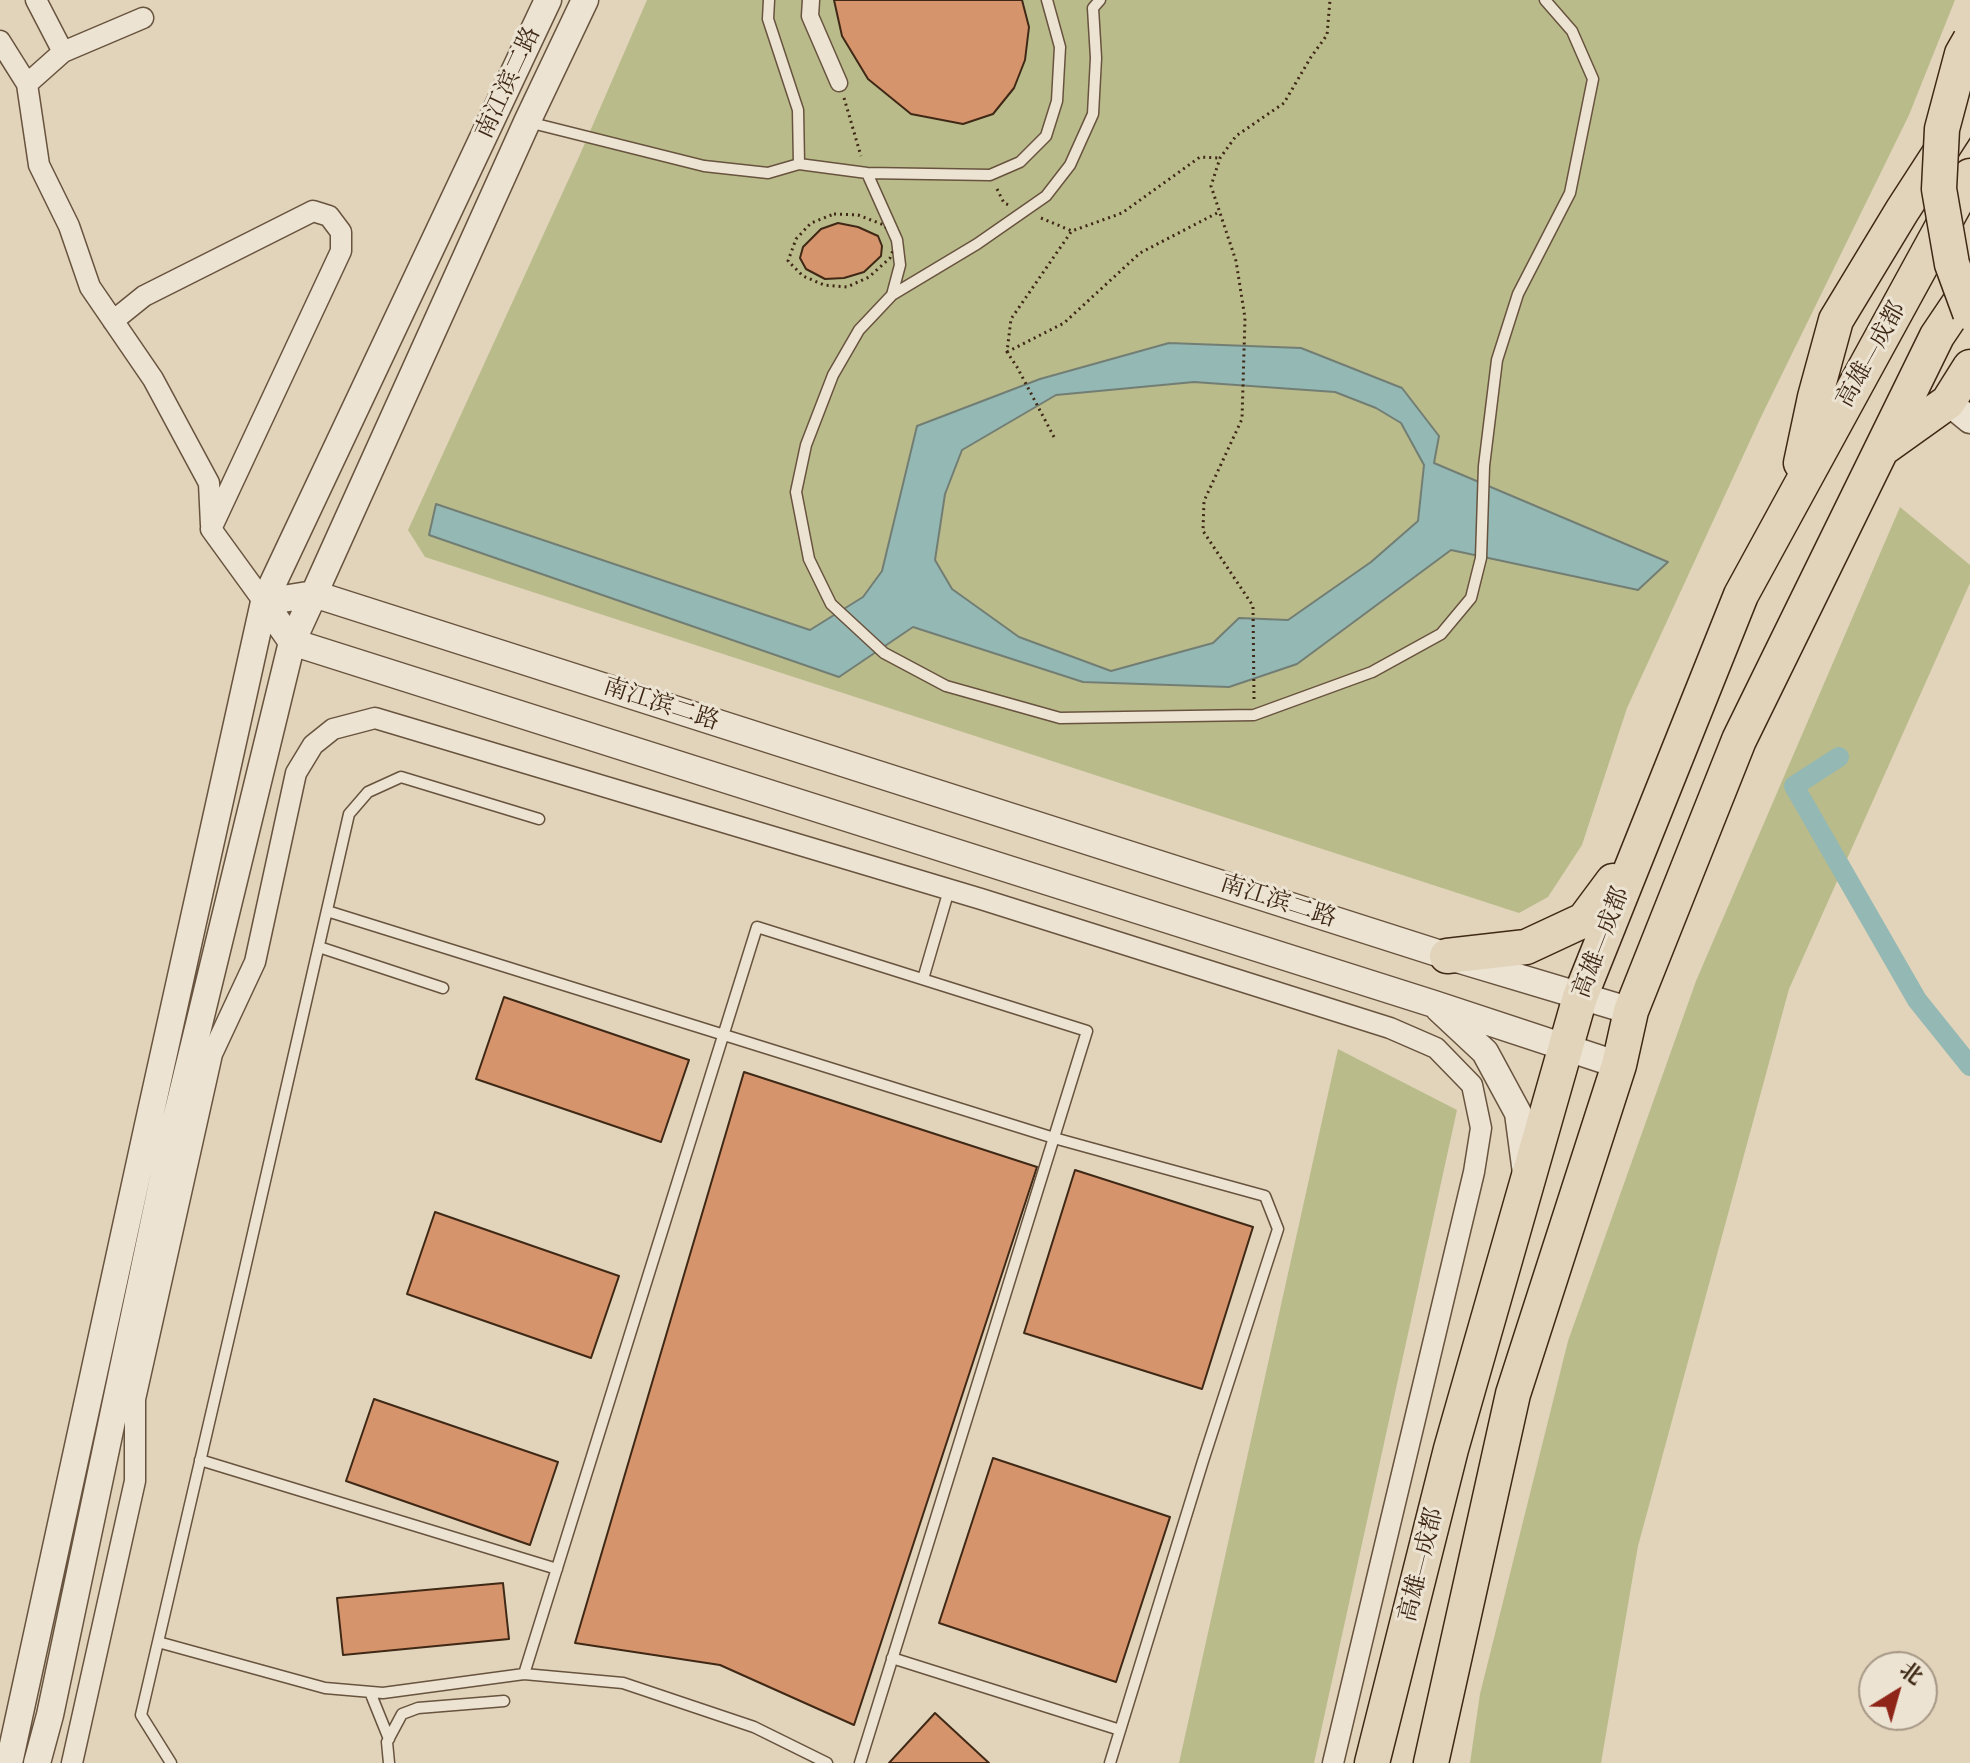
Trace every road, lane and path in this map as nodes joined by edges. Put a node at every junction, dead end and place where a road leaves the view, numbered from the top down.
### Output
1 (36, 0) edge
2 (548, 0) edge
3 (585, 0) edge
4 (769, 0) edge
5 (811, 0) edge
6 (1047, 0) edge
7 (1100, 0) edge
8 (1330, 0) edge
9 (1545, 0) edge
10 (143, 18) dead end
11 (1970, 40) edge
12 (0, 41) edge
13 (63, 52) junction
14 (839, 83) joint
15 (27, 84) junction
16 (1970, 106) edge
17 (527, 122) junction
18 (1220, 158) junction
19 (799, 164) junction
20 (867, 173) junction
21 (990, 175) junction
22 (1970, 176) edge
23 (1024, 211) junction
24 (1219, 212) junction
25 (1072, 231) junction
26 (897, 240) junction
27 (1970, 287) edge
28 (892, 295) junction
29 (1970, 313) edge
30 (113, 321) junction
31 (1007, 352) junction
32 (1970, 367) edge
33 (1959, 411) edge
34 (1054, 437) dead end
35 (1882, 450) junction
36 (1793, 499) junction
37 (211, 529) junction
38 (314, 594) junction
39 (264, 602) junction
40 (292, 642) junction
41 (1254, 715) junction
42 (539, 819) dead end
43 (1640, 846) junction
44 (949, 890) junction
45 (327, 911) junction
46 (319, 947) junction
47 (1447, 956) junction
48 (923, 979) junction
49 (443, 988) dead end
50 (1580, 997) junction
51 (1434, 1004) junction
52 (1631, 1011) junction
53 (723, 1035) junction
54 (1565, 1046) junction
55 (1619, 1065) junction
56 (1054, 1138) junction
57 (1527, 1181) junction
58 (200, 1460) junction
59 (557, 1569) junction
60 (158, 1642) junction
61 (892, 1658) junction
62 (524, 1674) junction
63 (370, 1692) junction
64 (504, 1701) dead end
65 (50, 1715) junction
66 (1120, 1730) junction
67 (389, 1739) junction
68 (9, 1763) edge
69 (37, 1763) edge
70 (54, 1763) edge
71 (72, 1763) edge
72 (171, 1763) edge
73 (389, 1763) edge
74 (827, 1763) edge
75 (860, 1763) edge
76 (1110, 1763) edge
77 (1333, 1763) edge
78 (1372, 1763) edge
79 (1431, 1763) edge

1 - 13 street
2 - 39 street, 南江滨二路
3 - 17 street, 南江滨二路
4 - 19 lane
5 - 14 street
6 - 21 lane
7 - 23 lane
8 - 18 path
9 - 41 lane
10 - 13 street
11 - 29 highway, bridge
12 - 15 street
13 - 15 street
14 - 20 path
15 - 30 street
16 - 36 highway
17 - 19 lane
17 - 38 street, 南江滨二路
18 - 24 path
18 - 25 path
19 - 20 lane
20 - 21 lane
20 - 26 lane
21 - 23 path
22 - 36 highway, 高雄—成都
23 - 25 path
23 - 28 lane
24 - 31 path
24 - 41 path
25 - 31 path
26 - 26 path
26 - 28 lane
27 - 35 highway, 高雄—成都
28 - 41 lane
30 - 37 street
30 - 37 street
31 - 34 path
32 - 33 highway
33 - 35 highway
35 - 52 highway, 高雄—成都
36 - 43 highway, 高雄—成都
37 - 39 street
38 - 39 street
38 - 40 street
38 - 47 street, 南江滨二路
39 - 40 street
39 - 68 street, 南江滨二路
40 - 51 street, 南江滨二路
40 - 65 street
42 - 45 lane
43 - 47 highway
43 - 50 highway, 高雄—成都
44 - 48 lane
44 - 71 street
44 - 77 street
45 - 46 lane
45 - 53 lane
46 - 49 lane
46 - 58 lane
47 - 50 street, 南江滨二路
48 - 53 lane
48 - 56 lane
50 - 52 street, 南江滨二路
50 - 54 highway, 高雄—成都
51 - 54 street, 南江滨二路
51 - 57 street, 南江滨二路
52 - 55 highway, 高雄—成都
53 - 56 lane
53 - 59 lane
54 - 55 street, 南江滨二路
54 - 57 highway, 高雄—成都
55 - 79 highway, 高雄—成都
56 - 61 lane
56 - 66 lane
57 - 78 highway, 高雄—成都
58 - 59 lane
58 - 60 lane
59 - 62 lane
60 - 63 lane
60 - 72 lane
61 - 66 lane
61 - 75 lane
62 - 63 lane
62 - 74 lane
63 - 67 lane
64 - 67 lane
65 - 69 street
65 - 70 street
66 - 76 lane
67 - 73 lane

